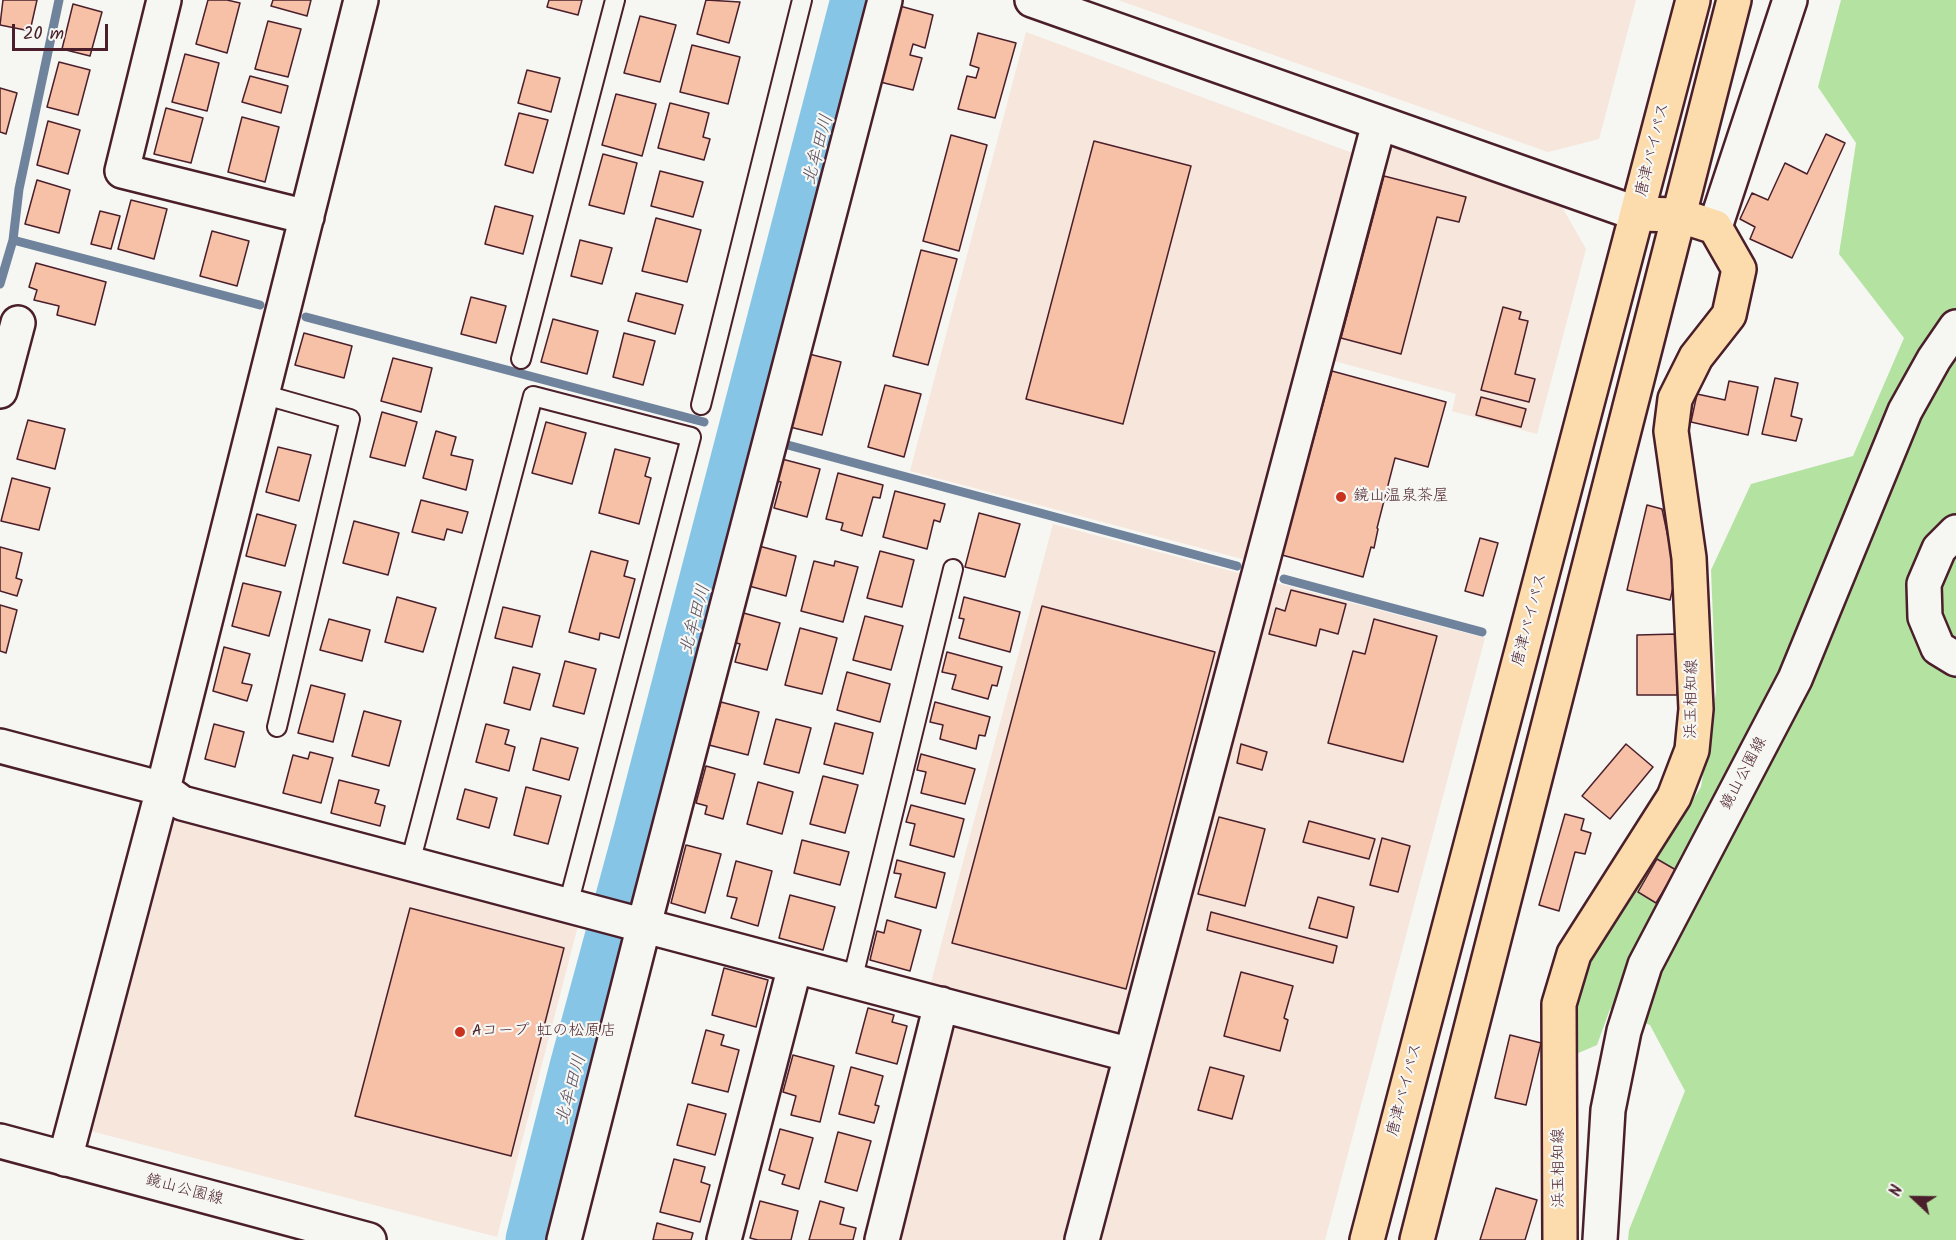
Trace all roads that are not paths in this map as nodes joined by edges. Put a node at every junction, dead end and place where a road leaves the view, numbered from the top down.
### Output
1 (164, 0) edge
2 (361, 0) edge
3 (615, 0) edge
4 (802, 0) edge
5 (885, 0) edge
6 (1032, 0) edge
7 (1693, 0) edge
8 (1734, 0) edge
9 (1790, 0) edge
10 (1379, 123) junction
11 (1638, 214) junction
12 (1678, 215) junction
13 (307, 217) junction
14 (1715, 227) junction
15 (18, 323) dead end
16 (1956, 327) edge
17 (521, 359) dead end
18 (0, 391) edge
19 (262, 394) junction
20 (701, 405) dead end
21 (1956, 532) edge
22 (953, 569) dead end
23 (1956, 659) edge
24 (277, 727) dead end
25 (0, 746) edge
26 (163, 789) junction
27 (411, 863) junction
28 (568, 905) junction
29 (642, 925) junction
30 (795, 966) junction
31 (852, 981) junction
32 (941, 1004) junction
33 (1131, 1054) junction
34 (0, 1141) edge
35 (64, 1159) junction
36 (369, 1240) edge
37 (564, 1240) edge
38 (723, 1240) edge
39 (882, 1240) edge
40 (1082, 1240) edge
41 (1367, 1240) edge
42 (1417, 1240) edge
43 (1560, 1240) edge
44 (1600, 1240) edge

1 - 13 street
2 - 13 street
3 - 17 lane
4 - 20 lane
5 - 29 street
6 - 10 street
7 - 11 main road, 唐津バイパス
8 - 12 main road
9 - 14 street
10 - 11 street
10 - 33 street
11 - 12 main road
11 - 41 main road, 唐津バイパス
12 - 14 main road
12 - 42 main road
13 - 19 street
14 - 43 main road, 浜玉相知線
15 - 18 street
16 - 44 street, 鏡山公園線
19 - 24 lane
19 - 26 street
21 - 23 street
22 - 31 lane
25 - 26 street
26 - 27 street
26 - 35 street
27 - 28 street
27 - 28 lane
28 - 29 street
29 - 30 street
29 - 37 street
30 - 31 street
30 - 38 street
31 - 32 street
32 - 33 street
32 - 39 street
33 - 40 street
34 - 35 street, 鏡山公園線
35 - 36 street, 鏡山公園線

